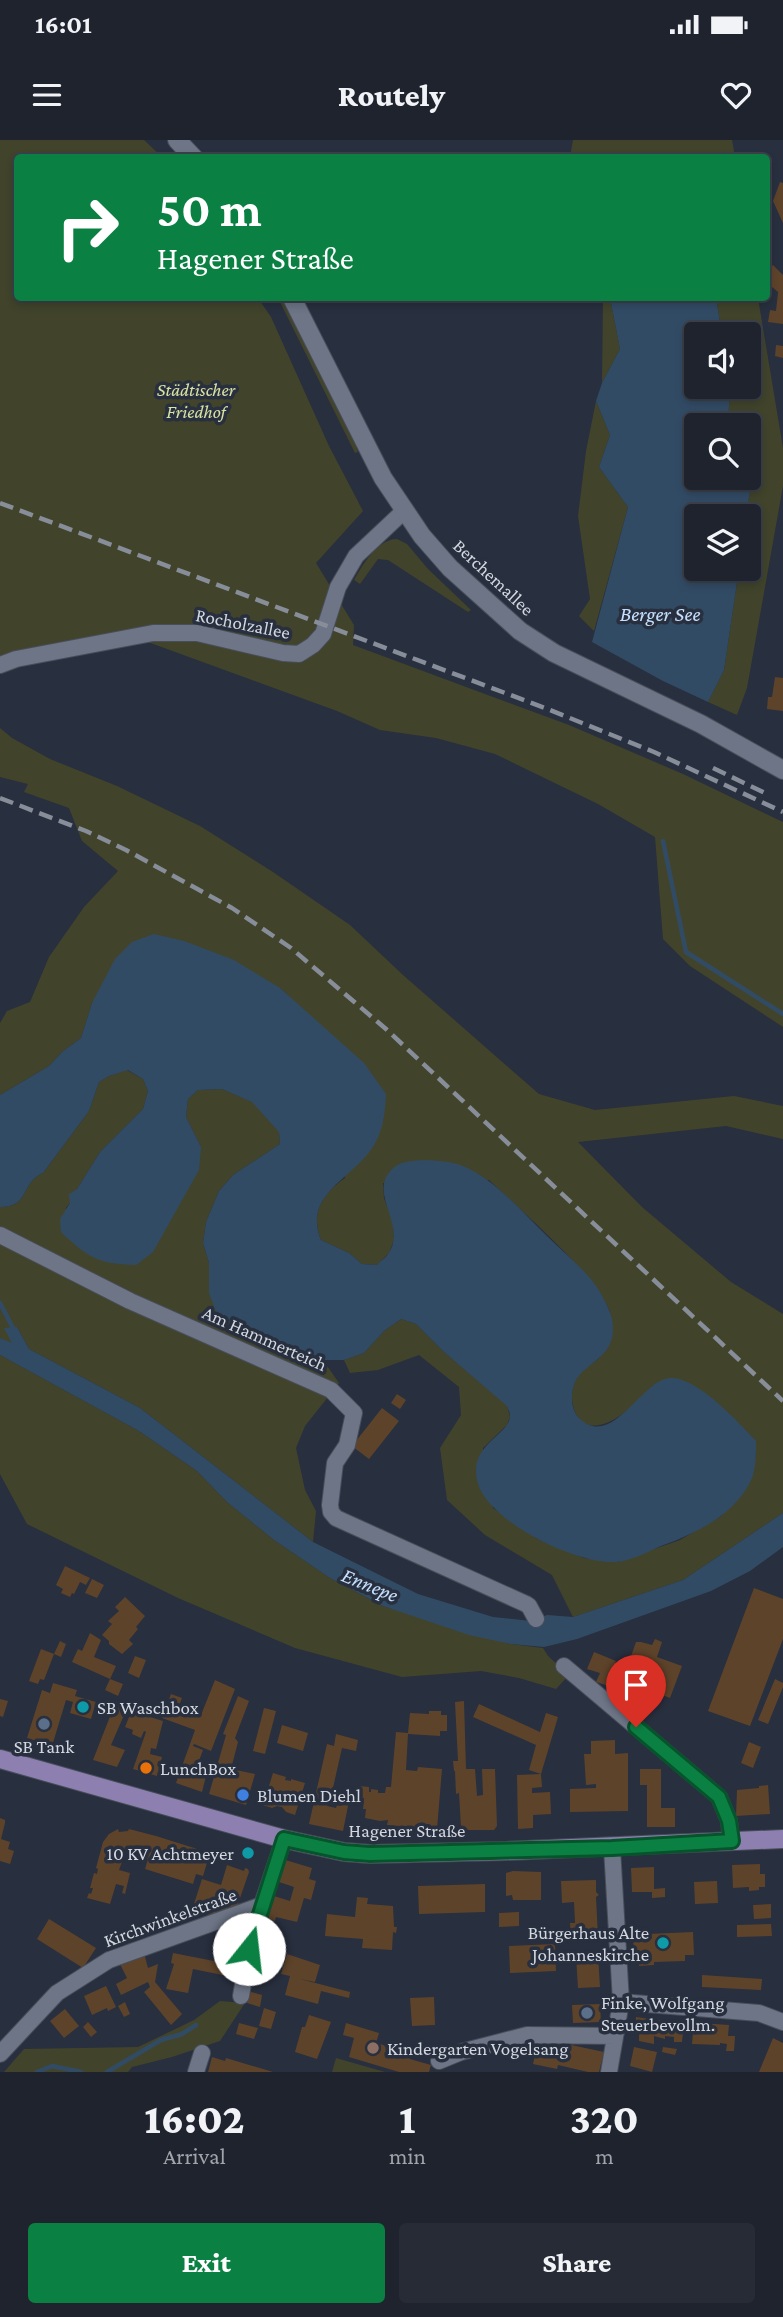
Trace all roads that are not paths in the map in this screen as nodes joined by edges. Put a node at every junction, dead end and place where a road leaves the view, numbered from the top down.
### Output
1 (177, 140) edge
2 (190, 154) edge
3 (294, 301) edge
4 (404, 511) junction
5 (0, 664) edge
6 (783, 770) edge
7 (0, 1235) edge
8 (536, 1619) dead end
9 (564, 1666) dead end
10 (0, 1759) edge
11 (284, 1839) junction
12 (783, 1839) edge
13 (732, 1841) junction
14 (612, 1848) junction
15 (262, 1905) junction
16 (242, 1996) dead end
17 (621, 2002) junction
18 (783, 2022) edge
19 (615, 2036) junction
20 (202, 2053) dead end
21 (0, 2054) edge
22 (439, 2061) dead end
23 (196, 2072) edge
24 (608, 2072) edge

1 - 2 street
3 - 4 street, Berchemallee
4 - 5 street, Rocholzallee
4 - 6 street, Berchemallee
7 - 8 street, Am Hammerteich
9 - 13 street
10 - 11 main road, Hagener Straße
11 - 14 main road, Hagener Straße
11 - 15 street, Kirchwinkelstraße
12 - 13 main road, Hagener Straße
13 - 14 main road, Hagener Straße
14 - 17 street
15 - 16 street, Kirchwinkelstraße
15 - 21 street, Kirchwinkelstraße
17 - 18 street
17 - 19 street
19 - 22 street
19 - 24 street
20 - 23 street

